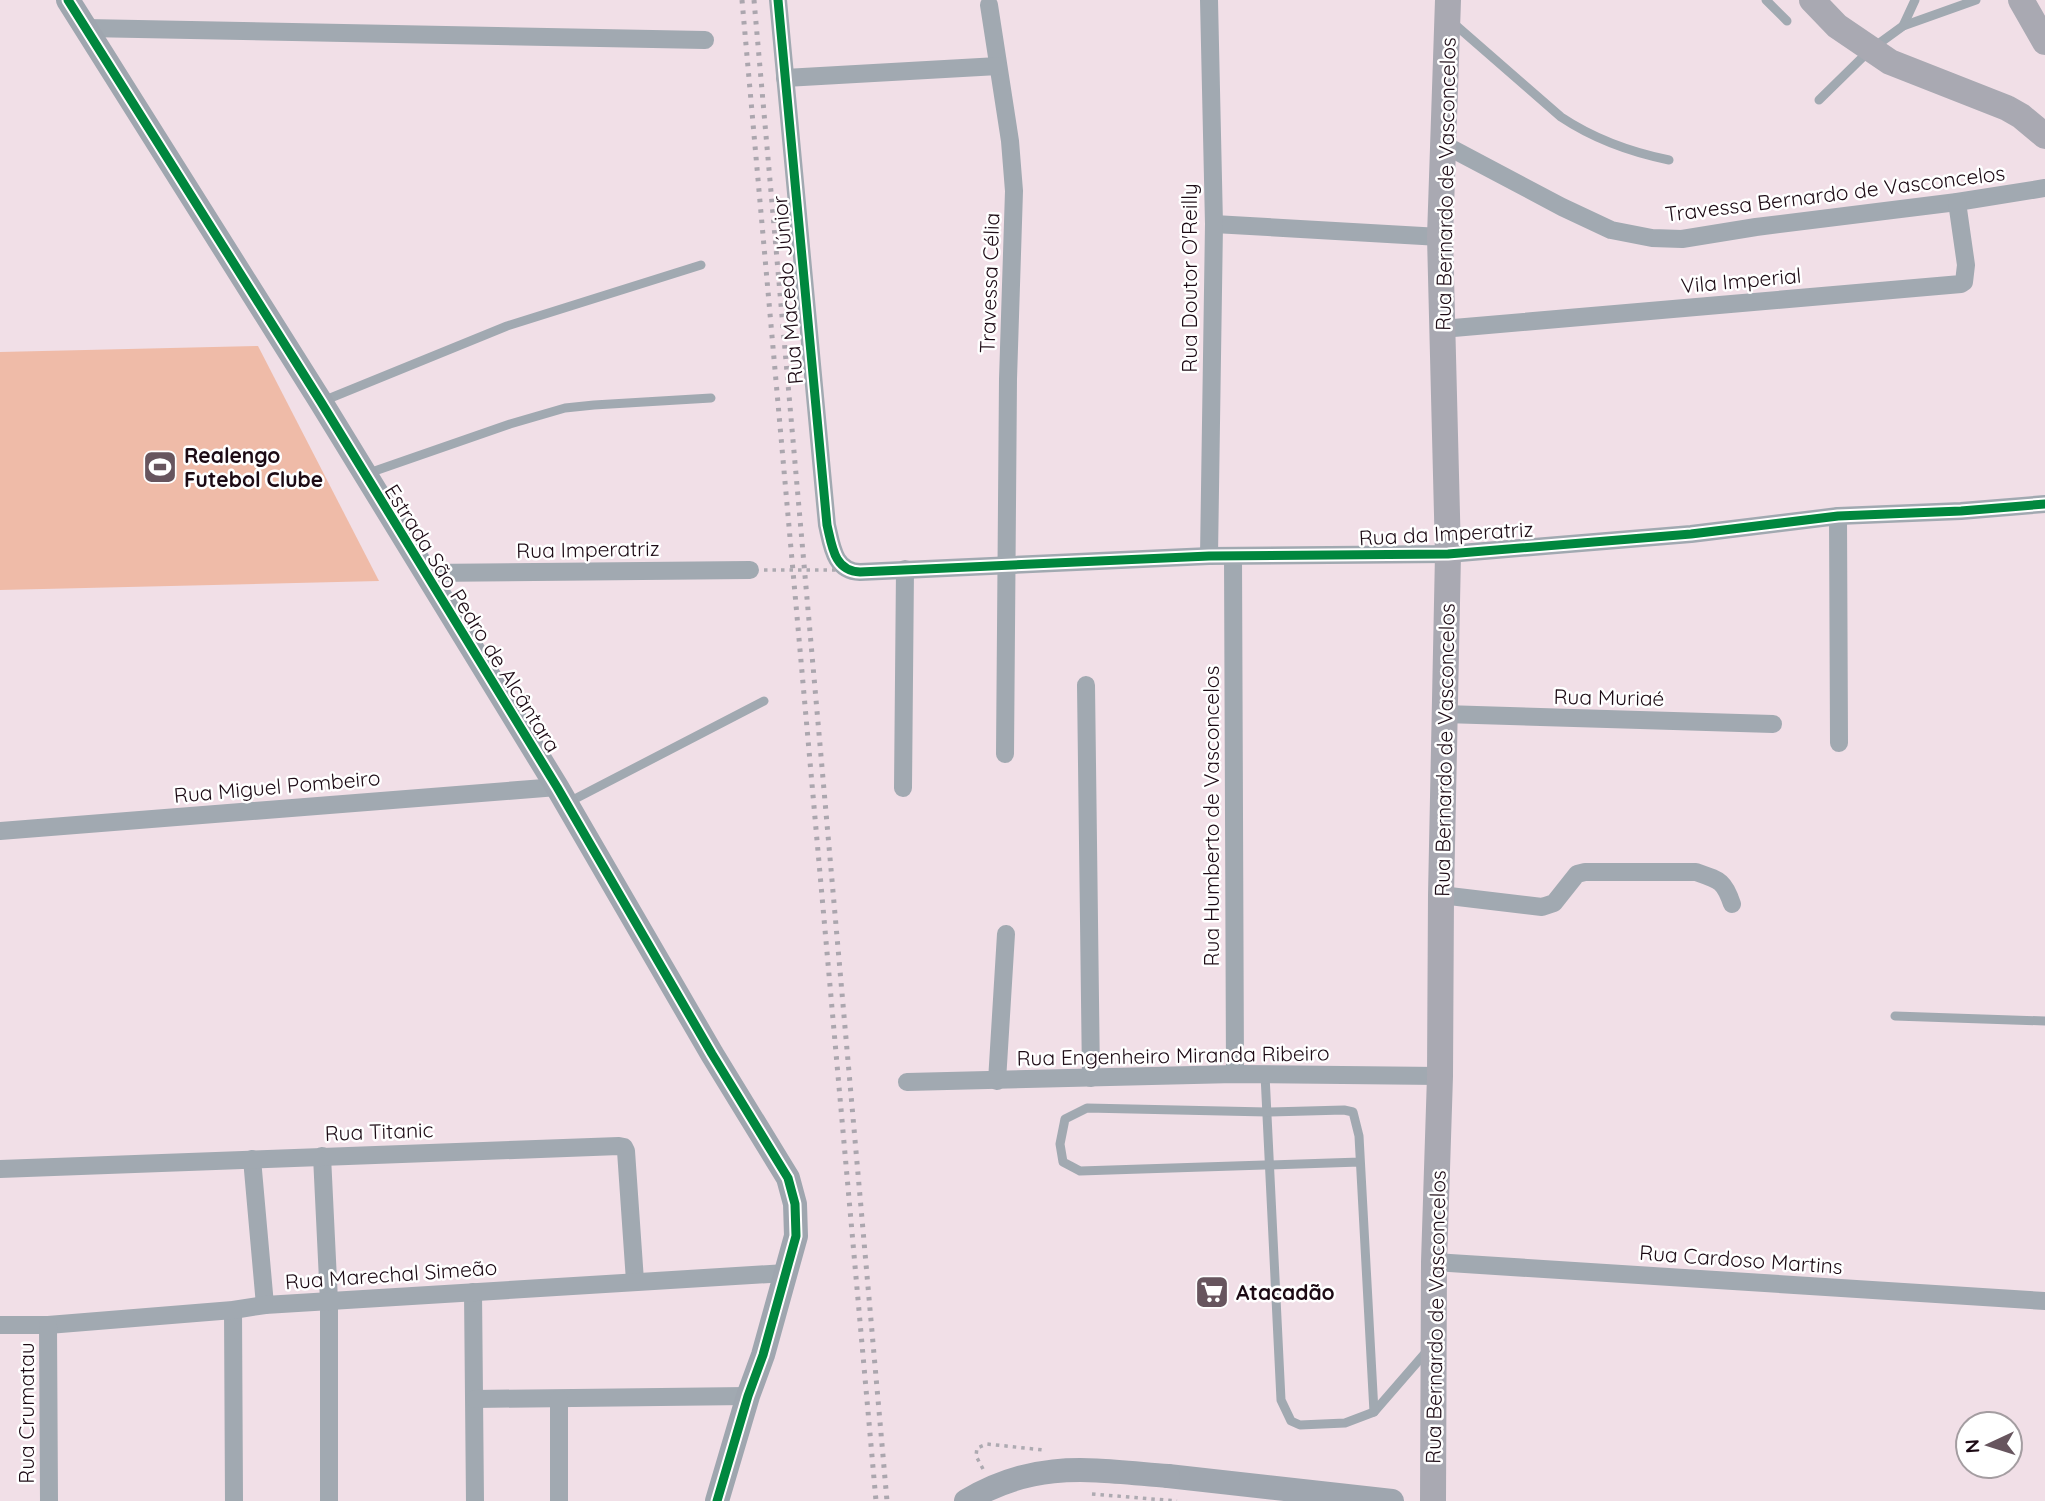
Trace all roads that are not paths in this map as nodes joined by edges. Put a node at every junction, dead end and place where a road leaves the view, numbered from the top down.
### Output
1 (778, 0) edge
2 (1209, 0) edge
3 (1766, 0) edge
4 (1812, 0) edge
5 (1914, 0) edge
6 (1976, 0) edge
7 (989, 5) dead end
8 (1448, 9) edge
9 (77, 10) edge
10 (2032, 12) edge
11 (1787, 21) dead end
12 (1903, 26) junction
13 (705, 40) dead end
14 (2045, 42) edge
15 (1870, 50) junction
16 (998, 66) junction
17 (785, 78) junction
18 (1819, 100) dead end
19 (2045, 136) edge
20 (1443, 144) junction
21 (1669, 160) dead end
22 (2045, 188) edge
23 (1957, 202) junction
24 (1214, 224) junction
25 (1440, 237) junction
26 (701, 265) dead end
27 (1442, 329) junction
28 (711, 398) dead end
29 (321, 402) junction
30 (364, 474) junction
31 (2045, 504) edge
32 (1838, 516) junction
33 (1448, 554) junction
34 (1209, 556) junction
35 (1233, 557) junction
36 (1007, 564) junction
37 (905, 569) junction
38 (757, 570) road end
39 (842, 570) joint
40 (425, 573) junction
41 (1086, 685) dead end
42 (764, 701) dead end
43 (1444, 714) junction
44 (1773, 724) dead end
45 (1839, 743) dead end
46 (1005, 754) dead end
47 (903, 788) dead end
48 (561, 795) junction
49 (0, 831) edge
50 (1441, 895) junction
51 (1732, 904) dead end
52 (1006, 934) dead end
53 (1895, 1016) dead end
54 (2045, 1021) edge
55 (1235, 1074) junction
56 (1265, 1075) junction
57 (1440, 1076) junction
58 (1091, 1078) junction
59 (997, 1081) junction
60 (907, 1082) dead end
61 (1267, 1112) junction
62 (322, 1156) junction
63 (252, 1159) junction
64 (1360, 1162) junction
65 (1269, 1164) junction
66 (0, 1169) edge
67 (1434, 1262) junction
68 (786, 1273) junction
69 (635, 1282) junction
70 (473, 1292) junction
71 (329, 1301) junction
72 (2045, 1301) edge
73 (265, 1305) junction
74 (233, 1310) junction
75 (0, 1325) edge
76 (48, 1325) junction
77 (1433, 1344) junction
78 (748, 1396) junction
79 (475, 1399) junction
80 (559, 1399) junction
81 (1374, 1412) junction
82 (49, 1501) edge
83 (234, 1501) edge
84 (329, 1501) edge
85 (475, 1501) edge
86 (559, 1501) edge
87 (717, 1501) edge
88 (966, 1501) edge
89 (1392, 1501) edge
90 (1433, 1501) edge

1 - 17 street, Rua Macedo Júnior
2 - 24 street, Rua Doutor O'Reilly
3 - 11 lane
4 - 15 main road
5 - 12 lane
6 - 12 lane
7 - 16 street, Travessa Célia
8 - 20 main road, Rua Bernardo de Vasconcelos
8 - 21 lane
9 - 13 street
9 - 29 street, Estrada São Pedro de Alcântara
10 - 14 main road
12 - 15 lane
15 - 18 lane
15 - 19 main road
16 - 17 street
16 - 36 street, Travessa Célia
17 - 39 street, Rua Macedo Júnior
20 - 23 street, Travessa Bernardo de Vasconcelos
20 - 25 main road, Rua Bernardo de Vasconcelos
22 - 23 street, Travessa Bernardo de Vasconcelos
23 - 27 street, Vila Imperial
24 - 25 street
24 - 34 street, Rua Doutor O'Reilly
25 - 27 main road, Rua Bernardo de Vasconcelos
26 - 29 lane
27 - 33 main road, Rua Bernardo de Vasconcelos
28 - 30 lane
29 - 30 street, Estrada São Pedro de Alcântara
30 - 40 street, Estrada São Pedro de Alcântara
31 - 32 street, Rua da Imperatriz
32 - 33 street, Rua da Imperatriz
32 - 45 street
33 - 35 street, Rua da Imperatriz
33 - 43 main road, Rua Bernardo de Vasconcelos
34 - 35 street, Rua da Imperatriz
34 - 36 street, Rua da Imperatriz
35 - 55 street, Rua Humberto de Vasconcelos
36 - 37 street, Rua da Imperatriz
36 - 46 street
37 - 39 street, Rua da Imperatriz
37 - 47 street
38 - 40 street, Rua Imperatriz
40 - 48 street, Estrada São Pedro de Alcântara
41 - 58 street
42 - 48 lane
43 - 44 street, Rua Muriaé
43 - 50 main road, Rua Bernardo de Vasconcelos
48 - 49 street, Rua Miguel Pombeiro
48 - 68 street, Estrada São Pedro de Alcântara
50 - 51 street
50 - 57 main road, Rua Bernardo de Vasconcelos
52 - 59 street
53 - 54 lane
55 - 56 street, Rua Engenheiro Miranda Ribeiro
55 - 58 street, Rua Engenheiro Miranda Ribeiro
56 - 57 street, Rua Engenheiro Miranda Ribeiro
56 - 61 lane
57 - 67 main road, Rua Bernardo de Vasconcelos
58 - 59 street, Rua Engenheiro Miranda Ribeiro
59 - 60 street, Rua Engenheiro Miranda Ribeiro
61 - 64 lane
61 - 65 lane
61 - 65 lane
62 - 63 street, Rua Titanic
62 - 69 street, Rua Titanic
62 - 71 street
63 - 66 street, Rua Titanic
63 - 73 street
64 - 65 lane
64 - 81 lane
65 - 81 lane
67 - 72 street, Rua Cardoso Martins
67 - 77 main road, Rua Bernardo de Vasconcelos
68 - 69 street, Rua Marechal Simeão
68 - 78 street, Estrada São Pedro de Alcântara
69 - 70 street, Rua Marechal Simeão
70 - 71 street, Rua Marechal Simeão
70 - 79 street
71 - 73 street, Rua Marechal Simeão
71 - 84 street
73 - 74 street, Rua Marechal Simeão
74 - 76 street, Rua Marechal Simeão
74 - 83 street
75 - 76 street, Rua Marechal Simeão
76 - 82 street, Rua Crumatau
77 - 81 lane
77 - 90 main road, Rua Bernardo de Vasconcelos
78 - 80 street
78 - 87 street, Estrada São Pedro de Alcântara
79 - 80 street
79 - 85 street
80 - 86 street
88 - 89 street, bridge

